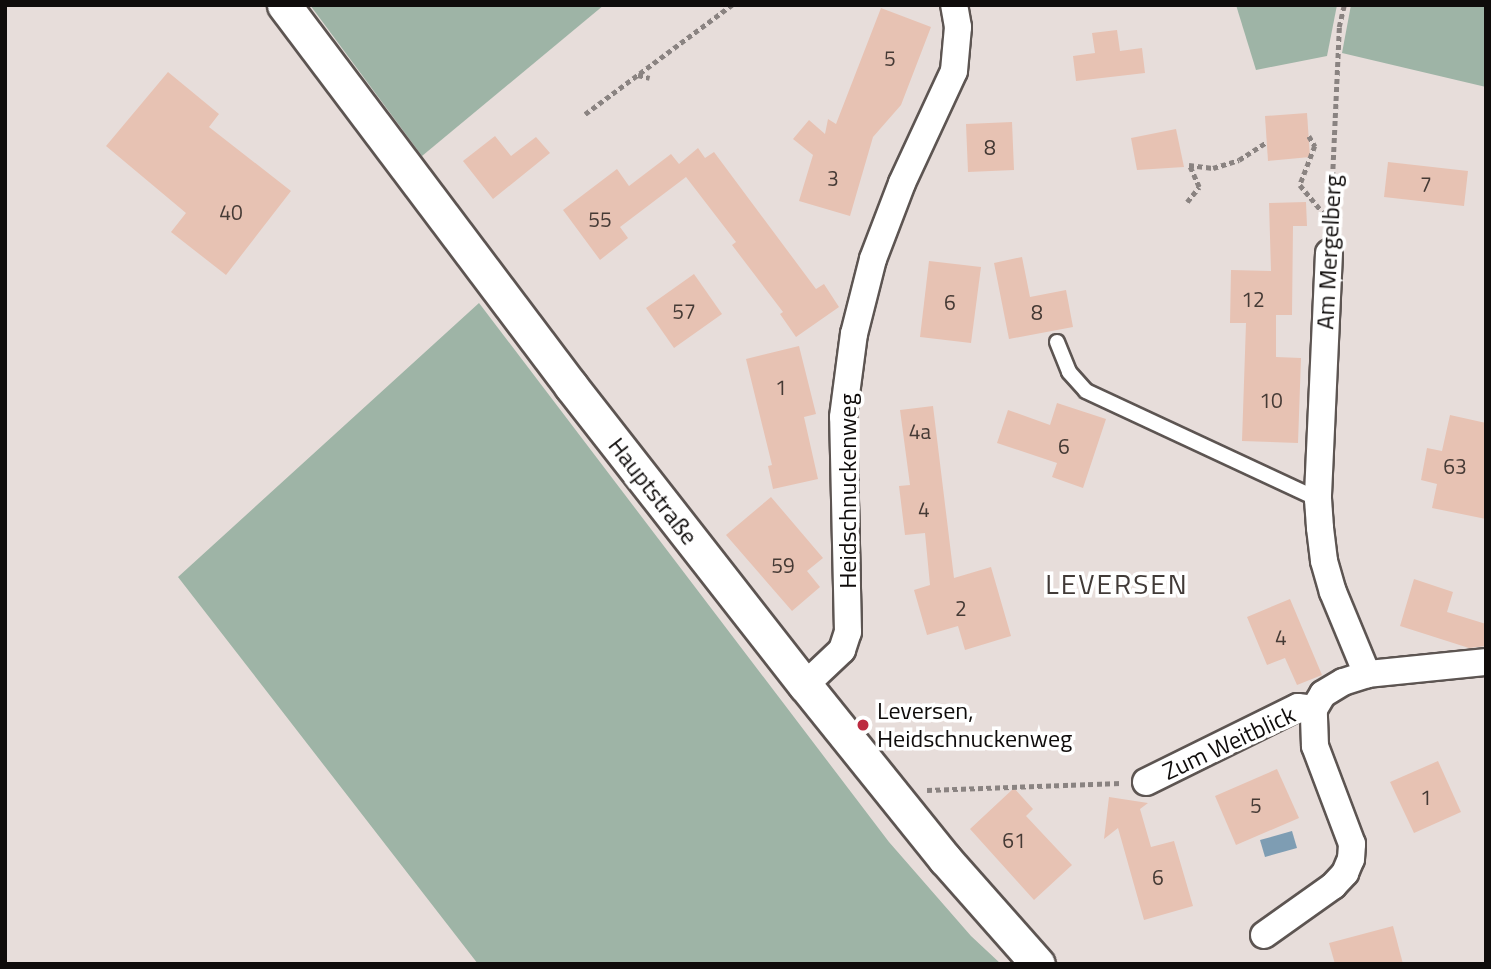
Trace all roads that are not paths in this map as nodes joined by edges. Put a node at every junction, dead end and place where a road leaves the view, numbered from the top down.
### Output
1 (284, 5) edge
2 (954, 5) edge
3 (1329, 253) road end
4 (1057, 342) dead end
5 (1318, 499) junction
6 (1486, 662) edge
7 (1367, 674) junction
8 (805, 685) junction
9 (1314, 709) junction
10 (1146, 782) road end
11 (1264, 935) dead end
12 (1038, 964) edge

1 - 8 street, Hauptstraße
2 - 8 street, Heidschnuckenweg
3 - 5 street, Am Mergelberg
4 - 5 lane
5 - 7 street, Am Mergelberg
6 - 7 street
7 - 9 street, Zum Weitblick
8 - 12 street, Hauptstraße
9 - 10 street, Zum Weitblick
9 - 11 street, Zum Weitblick

